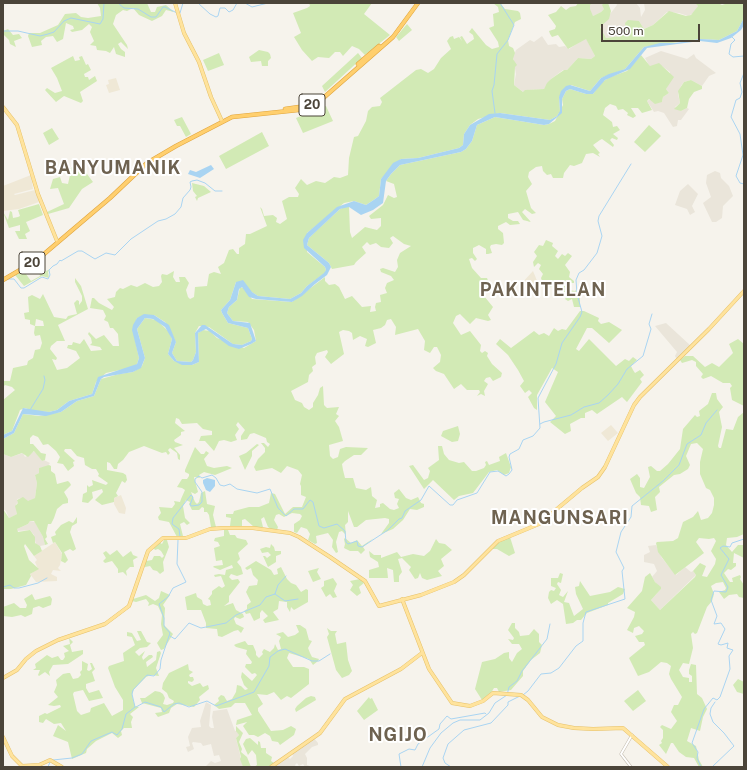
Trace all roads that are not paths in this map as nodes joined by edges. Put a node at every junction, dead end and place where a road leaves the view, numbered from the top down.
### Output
1 (175, 3) edge
2 (416, 3) edge
3 (3, 107) edge
4 (221, 120) junction
5 (57, 241) junction
6 (3, 279) edge
7 (744, 290) edge
8 (402, 600) junction
9 (422, 653) junction
10 (3, 678) edge
11 (632, 735) junction
12 (3, 737) edge
13 (7, 747) junction
14 (3, 749) edge
15 (37, 766) edge
16 (62, 767) edge
17 (271, 767) edge
18 (630, 767) edge
19 (668, 767) edge

1 - 4 main road
2 - 4 highway, 20
3 - 5 main road
4 - 5 highway, 20
5 - 6 highway, 20
7 - 8 main road
8 - 9 main road
8 - 10 main road
9 - 11 main road
9 - 17 main road
11 - 18 street
11 - 19 main road
12 - 13 main road
13 - 14 main road
13 - 15 main road
15 - 16 main road

